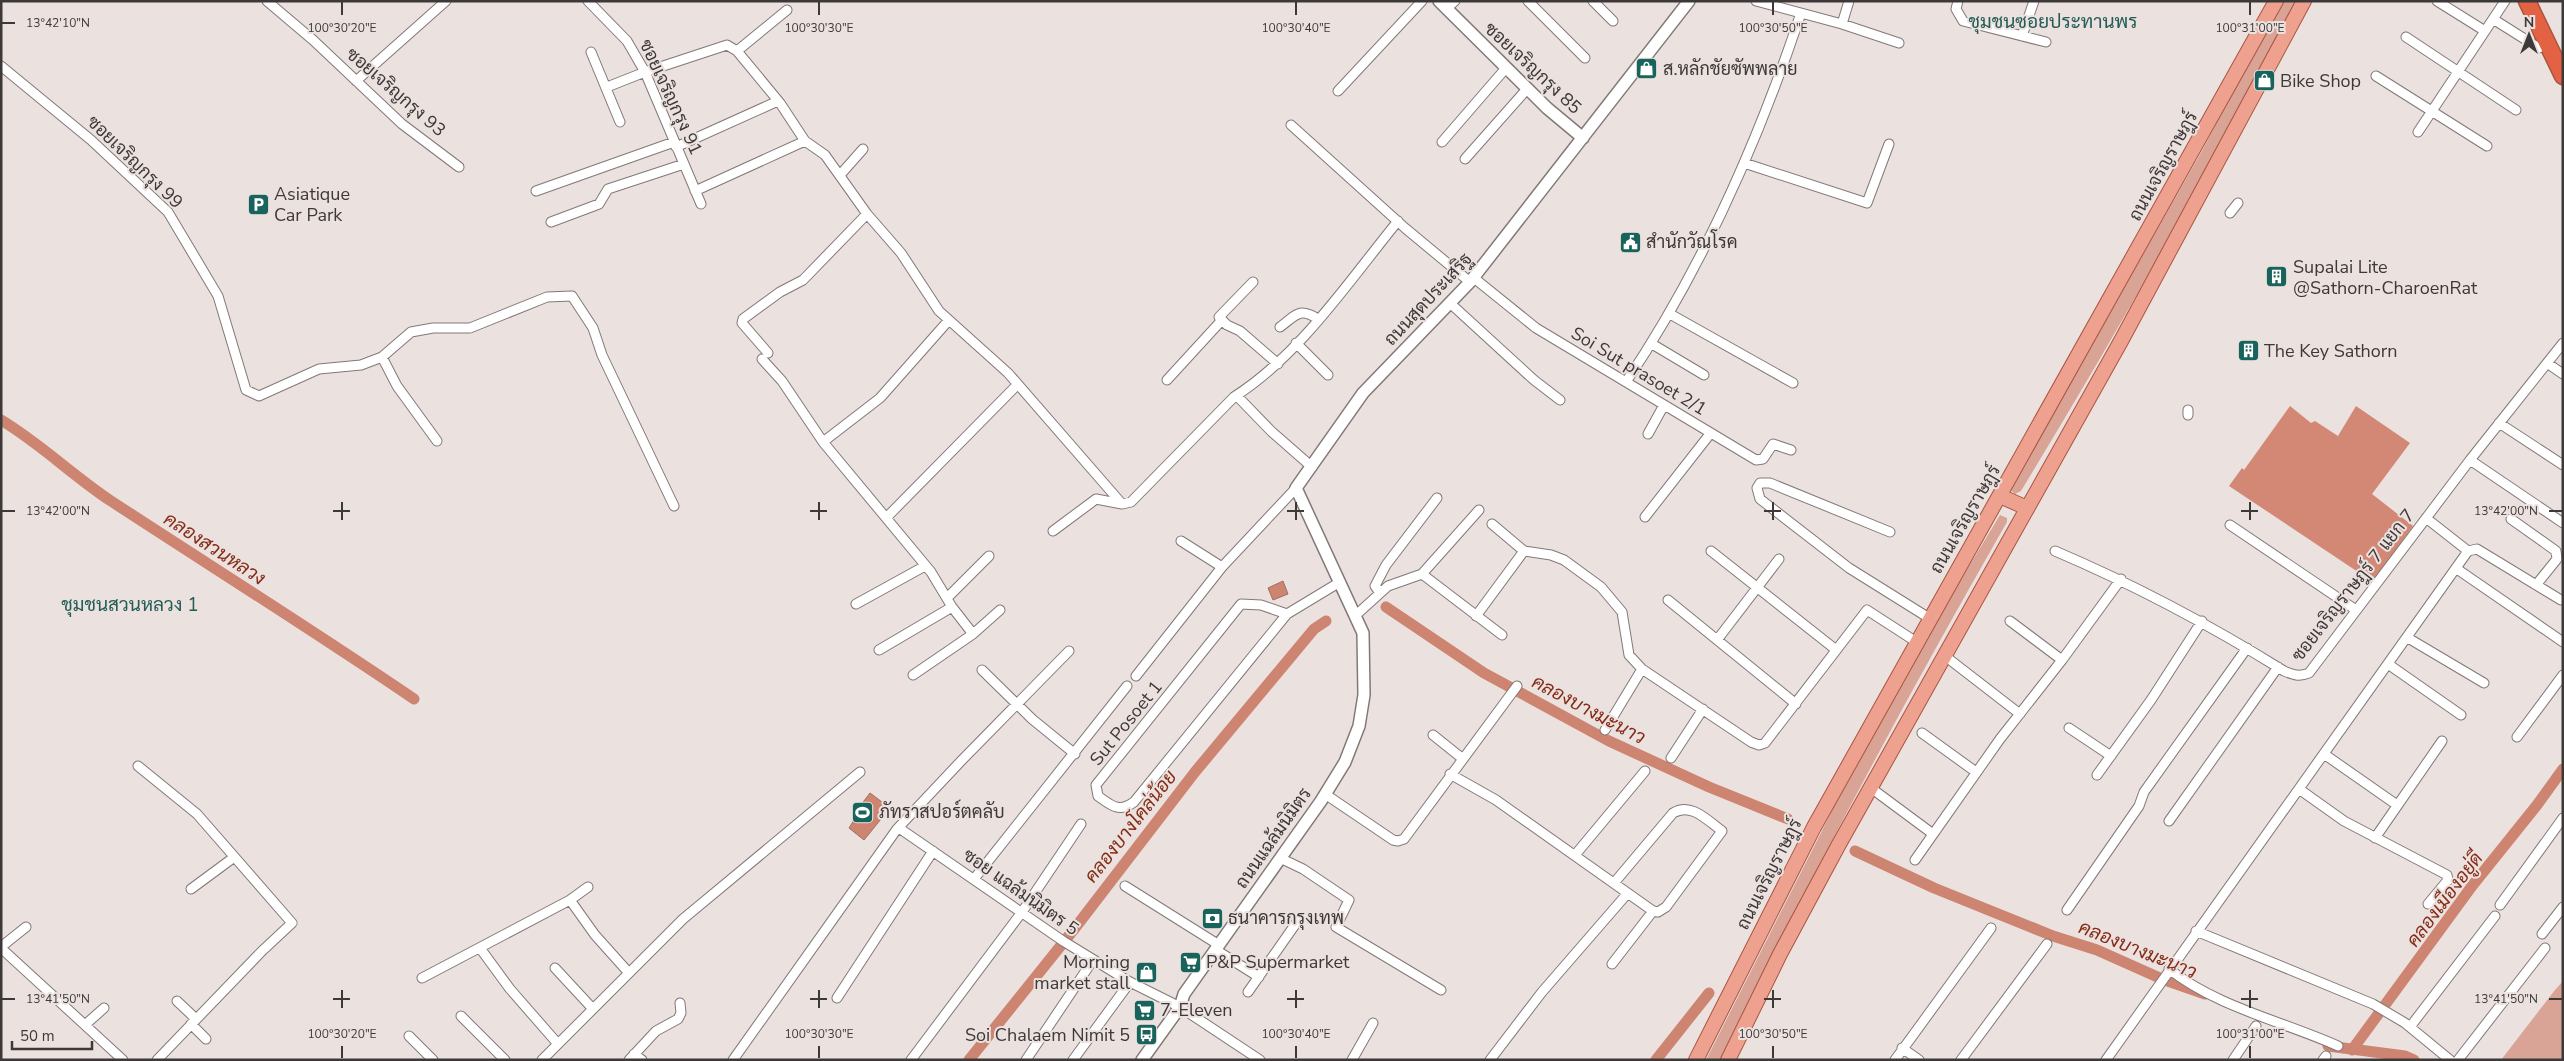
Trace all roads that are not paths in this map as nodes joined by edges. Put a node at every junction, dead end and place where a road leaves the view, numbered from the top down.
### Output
1 (267, 1) edge
2 (446, 1) edge
3 (588, 1) edge
4 (1422, 1) edge
5 (1455, 1) edge
6 (1528, 1) edge
7 (1593, 1) edge
8 (1689, 1) edge
9 (1756, 1) edge
10 (1849, 1) edge
11 (1958, 1) edge
12 (2034, 1) edge
13 (2276, 1) edge
14 (2304, 1) edge
15 (2437, 1) edge
16 (2505, 1) edge
17 (2527, 1) edge
18 (1442, 5) edge
19 (787, 10) dead end
20 (1801, 13) junction
21 (2493, 19) junction
22 (1613, 21) dead end
23 (1842, 24) junction
24 (2485, 31) junction
25 (2022, 36) junction
26 (2406, 36) dead end
27 (2046, 42) dead end
28 (1899, 43) dead end
29 (2539, 48) dead end
30 (737, 51) junction
31 (591, 52) dead end
32 (1586, 58) dead end
33 (1, 66) edge
34 (1506, 68) junction
35 (645, 72) junction
36 (2457, 72) junction
37 (2376, 76) dead end
38 (2563, 76) edge
39 (356, 81) junction
40 (607, 88) junction
41 (1527, 89) junction
42 (1338, 91) dead end
43 (778, 102) junction
44 (2516, 110) dead end
45 (2431, 111) junction
46 (620, 122) dead end
47 (1291, 125) dead end
48 (2418, 132) dead end
49 (1583, 138) junction
50 (805, 141) junction
51 (1442, 142) dead end
52 (1889, 144) dead end
53 (675, 145) junction
54 (2487, 146) dead end
55 (863, 149) dead end
56 (1465, 159) dead end
57 (1744, 163) junction
58 (684, 164) junction
59 (459, 167) dead end
60 (840, 175) junction
61 (536, 191) dead end
62 (695, 191) junction
63 (2238, 203) dead end
64 (701, 204) dead end
65 (2230, 213) dead end
66 (867, 214) junction
67 (551, 222) dead end
68 (1398, 222) junction
69 (1472, 280) junction
70 (1253, 282) dead end
71 (1451, 304) junction
72 (1670, 314) junction
73 (1318, 319) junction
74 (949, 320) junction
75 (1222, 320) junction
76 (1280, 327) dead end
77 (1296, 343) junction
78 (2563, 343) edge
79 (1652, 344) junction
80 (382, 357) junction
81 (2547, 363) junction
82 (1278, 364) junction
83 (2563, 374) edge
84 (1328, 375) dead end
85 (1704, 375) dead end
86 (1168, 380) dead end
87 (1626, 382) junction
88 (1793, 383) dead end
89 (1017, 385) junction
90 (1237, 396) junction
91 (1560, 400) dead end
92 (1664, 405) junction
93 (2499, 423) junction
94 (1648, 434) dead end
95 (1710, 434) junction
96 (437, 441) dead end
97 (823, 442) junction
98 (1791, 450) dead end
99 (2470, 460) junction
100 (2563, 465) edge
101 (1312, 466) junction
102 (1296, 488) junction
103 (2000, 496) junction
104 (1437, 498) dead end
105 (1122, 504) junction
106 (674, 506) dead end
107 (2027, 508) junction
108 (1479, 510) dead end
109 (887, 516) junction
110 (1645, 517) dead end
111 (2426, 518) junction
112 (2511, 519) dead end
113 (2563, 523) edge
114 (1492, 524) dead end
115 (2230, 525) dead end
116 (1053, 532) dead end
117 (1890, 532) dead end
118 (1181, 541) dead end
119 (1524, 551) junction
120 (1711, 551) dead end
121 (2055, 551) dead end
122 (2468, 551) junction
123 (989, 556) dead end
124 (1779, 559) dead end
125 (925, 566) junction
126 (1222, 567) junction
127 (2457, 569) junction
128 (1422, 574) junction
129 (2121, 579) junction
130 (1340, 582) junction
131 (2536, 585) junction
132 (1756, 587) junction
133 (1380, 593) junction
134 (947, 598) junction
135 (1668, 600) dead end
136 (2561, 600) dead end
137 (856, 604) dead end
138 (952, 607) junction
139 (1000, 610) dead end
140 (2356, 610) junction
141 (1287, 614) junction
142 (1356, 615) junction
143 (1476, 616) junction
144 (1929, 618) junction
145 (2010, 621) dead end
146 (2202, 621) junction
147 (973, 634) junction
148 (1502, 635) dead end
149 (2408, 638) junction
150 (1716, 640) junction
151 (2563, 642) edge
152 (1918, 643) junction
153 (2246, 648) junction
154 (1835, 649) junction
155 (879, 650) dead end
156 (1069, 652) dead end
157 (1945, 656) junction
158 (2062, 660) junction
159 (2388, 664) junction
160 (2278, 667) junction
161 (1642, 669) junction
162 (982, 670) dead end
163 (913, 675) dead end
164 (2563, 675) edge
165 (1136, 676) dead end
166 (2484, 682) dead end
167 (1127, 686) dead end
168 (1517, 686) dead end
169 (1016, 704) junction
170 (1796, 704) junction
171 (1704, 709) junction
172 (2020, 714) junction
173 (2461, 715) dead end
174 (2069, 728) dead end
175 (1605, 730) dead end
176 (1922, 733) dead end
177 (1433, 735) dead end
178 (2517, 737) dead end
179 (2442, 740) dead end
180 (1075, 754) junction
181 (2324, 754) junction
182 (2111, 756) junction
183 (1671, 758) dead end
184 (1462, 759) junction
185 (138, 766) dead end
186 (1645, 771) dead end
187 (860, 772) dead end
188 (1976, 772) junction
189 (1450, 774) junction
190 (2097, 775) dead end
191 (1871, 788) junction
192 (2299, 789) junction
193 (1325, 794) junction
194 (2397, 805) junction
195 (2563, 818) edge
196 (2169, 821) dead end
197 (1081, 824) dead end
198 (899, 828) junction
199 (1933, 834) junction
200 (2375, 838) junction
201 (933, 851) junction
202 (1575, 855) junction
203 (233, 858) junction
204 (1280, 858) junction
205 (1915, 860) dead end
206 (974, 879) junction
207 (1614, 883) junction
208 (1124, 886) dead end
209 (588, 887) dead end
210 (191, 889) dead end
211 (1627, 894) junction
212 (570, 900) junction
213 (2428, 904) dead end
214 (2500, 905) dead end
215 (2563, 907) edge
216 (2067, 910) dead end
217 (1653, 911) junction
218 (1022, 912) junction
219 (2495, 916) dead end
220 (1299, 919) dead end
221 (26, 927) dead end
222 (1991, 928) dead end
223 (2196, 931) junction
224 (2542, 934) dead end
225 (2047, 944) dead end
226 (1, 947) edge
227 (480, 948) junction
228 (1217, 948) junction
229 (2545, 948) dead end
230 (1094, 960) junction
231 (1612, 964) dead end
232 (554, 968) dead end
233 (2168, 970) junction
234 (629, 972) junction
235 (1258, 977) junction
236 (422, 978) dead end
237 (1130, 982) junction
238 (1440, 990) dead end
239 (1248, 992) dead end
240 (837, 998) dead end
241 (177, 1001) dead end
242 (680, 1004) dead end
243 (1180, 1007) junction
244 (104, 1008) dead end
245 (593, 1009) junction
246 (461, 1016) dead end
247 (193, 1021) junction
248 (1372, 1023) dead end
249 (86, 1024) junction
250 (2256, 1026) dead end
251 (2410, 1027) junction
252 (409, 1036) dead end
253 (206, 1039) dead end
254 (558, 1044) junction
255 (2338, 1046) dead end
256 (1902, 1048) junction
257 (631, 1057) edge
258 (1250, 1057) edge
259 (123, 1060) edge
260 (157, 1060) edge
261 (433, 1060) edge
262 (505, 1060) edge
263 (542, 1060) edge
264 (642, 1060) edge
265 (733, 1060) edge
266 (911, 1060) edge
267 (1026, 1060) edge
268 (1073, 1060) edge
269 (1142, 1060) edge
270 (1260, 1060) edge
271 (1352, 1060) edge
272 (1490, 1060) edge
273 (1696, 1060) edge
274 (1728, 1060) edge
275 (1895, 1060) edge
276 (1919, 1060) edge
277 (1961, 1060) edge
278 (2106, 1060) edge
279 (2233, 1060) edge
280 (2450, 1060) edge
281 (2458, 1060) edge

1 - 39 street, ซอยเจริญกรุง 93
2 - 39 street
3 - 35 street, ซอยเจริญกรุง 91
4 - 42 street
5 - 18 street
6 - 32 street
7 - 22 street
8 - 49 street, ถนนสุดประเสริฐ
9 - 20 street
10 - 23 street
11 - 25 street
12 - 25 street
13 - 103 main road, ถนนเจริญราษฎร์
14 - 107 main road
15 - 24 street
16 - 21 street
17 - 38 highway
18 - 34 street, ซอยเจริญกรุง 85
19 - 30 street
20 - 23 street
20 - 57 street
21 - 24 street
21 - 29 street
23 - 28 street
24 - 36 street
25 - 27 street
26 - 36 street
30 - 35 street
30 - 43 street
31 - 40 street
33 - 80 street, ซอยเจริญกรุง 99
34 - 41 street, ซอยเจริญกรุง 85
34 - 51 street
35 - 40 street
35 - 53 street, ซอยเจริญกรุง 91
36 - 44 street
36 - 45 street
37 - 45 street
39 - 59 street, ซอยเจริญกรุง 93
40 - 46 street
41 - 49 street, ซอยเจริญกรุง 85
41 - 56 street
43 - 50 street
43 - 53 street
45 - 48 street
45 - 54 street
47 - 68 street, Soi Sut prasoet 2/1
49 - 69 street, ถนนสุดประเสริฐ
50 - 60 street
50 - 62 street
52 - 57 street
53 - 58 street, ซอยเจริญกรุง 91
53 - 61 street
55 - 60 street
57 - 72 street
58 - 62 street, ซอยเจริญกรุง 91
58 - 67 street
60 - 66 street
62 - 64 street, ซอยเจริญกรุง 91
63 - 65 street
66 - 74 street
66 - 97 street
68 - 69 street, Soi Sut prasoet 2/1
68 - 73 street
69 - 71 street, ถนนสุดประเสริฐ
69 - 87 street, Soi Sut prasoet 2/1
70 - 75 street
71 - 91 street
71 - 101 street, ถนนสุดประเสริฐ
72 - 79 street
72 - 88 street
73 - 76 street
73 - 77 street
74 - 89 street
74 - 97 street
75 - 82 street
75 - 86 street
77 - 82 street
77 - 84 street
78 - 81 street, ซอยเจริญราษฎร์ 7 แยก 7
79 - 85 street
79 - 87 street
80 - 96 street
80 - 106 street
81 - 83 street
81 - 93 street, ซอยเจริญราษฎร์ 7 แยก 7
82 - 90 street
87 - 92 street, Soi Sut prasoet 2/1
89 - 105 street
89 - 109 street
90 - 101 street
90 - 105 street
92 - 94 street
92 - 95 street, Soi Sut prasoet 2/1
93 - 99 street, ซอยเจริญราษฎร์ 7 แยก 7
93 - 100 street
95 - 98 street, Soi Sut prasoet 2/1
95 - 110 street
97 - 109 street
99 - 111 street, ซอยเจริญราษฎร์ 7 แยก 7
99 - 113 street
101 - 102 street, ถนนสุดประเสริฐ
102 - 126 street
102 - 130 street
103 - 107 main road
103 - 144 main road, ถนนเจริญราษฎร์
104 - 133 street
105 - 116 street
107 - 157 main road
108 - 128 street
109 - 125 street
111 - 122 street
111 - 140 street, ซอยเจริญราษฎร์ 7 แยก 7
112 - 131 street
114 - 119 street
115 - 140 street
117 - 144 street
118 - 126 street
119 - 143 street
119 - 161 street
120 - 132 street
121 - 129 street, ซอยเจริญราษฎร์ 7 แยก 7
122 - 127 street
122 - 131 street
123 - 134 street
124 - 132 street
125 - 134 street
125 - 137 street
126 - 165 street
127 - 149 street
127 - 151 street
128 - 133 street
128 - 143 street
129 - 146 street, ซอยเจริญราษฎร์ 7 แยก 7
129 - 158 street
130 - 141 street, Sut Posoet 1
130 - 142 street
131 - 136 street
132 - 150 street
132 - 154 street
133 - 142 street
134 - 138 street
135 - 150 street
138 - 147 street
138 - 155 street
139 - 147 street
140 - 160 street, ซอยเจริญราษฎร์ 7 แยก 7
141 - 141 street, Sut Posoet 1
142 - 193 street, ถนนแฉล้มนิมิตร
143 - 148 street
144 - 152 main road, ถนนเจริญราษฎร์
145 - 158 street
146 - 153 street, ซอยเจริญราษฎร์ 7 แยก 7
146 - 182 street
147 - 163 street
149 - 159 street
149 - 166 street
150 - 170 street
152 - 154 street
152 - 273 main road, ถนนเจริญราษฎร์
153 - 160 street, ซอยเจริญราษฎร์ 7 แยก 7
153 - 216 street
154 - 170 street
156 - 169 street
157 - 172 street
157 - 191 main road
158 - 172 street
159 - 173 street
159 - 181 street
160 - 196 street
161 - 171 street
161 - 175 street
162 - 169 street
164 - 178 street
167 - 180 street
168 - 184 street
169 - 180 street
169 - 198 street
170 - 171 street
171 - 183 street
172 - 188 street
174 - 182 street
176 - 188 street
177 - 184 street
179 - 194 street
180 - 206 street
181 - 192 street
181 - 194 street
182 - 190 street
184 - 189 street
185 - 203 street
186 - 202 street
187 - 234 street
188 - 199 street
189 - 193 street
189 - 202 street
191 - 199 street
191 - 274 main road
192 - 200 street
192 - 223 street
193 - 204 street, ถนนแฉล้มนิมิตร
194 - 200 street
195 - 214 street
197 - 218 street
198 - 201 street, ซอย แฉล้มนิมิตร 5
198 - 265 street
199 - 205 street
200 - 213 street
201 - 206 street, ซอย แฉล้มนิมิตร 5
201 - 240 street
202 - 207 street
203 - 210 street
203 - 247 street
204 - 228 street, ถนนแฉล้มนิมิตร
204 - 238 street
206 - 218 street, ซอย แฉล้มนิมิตร 5
207 - 211 street
207 - 217 street
208 - 228 street
209 - 212 street
211 - 217 street
211 - 272 street
212 - 227 street
212 - 234 street
215 - 224 street
217 - 231 street
218 - 230 street, ซอย แฉล้มนิมิตร 5
218 - 266 street
219 - 251 street
220 - 235 street
221 - 226 street
222 - 256 street
223 - 233 street
223 - 251 street
225 - 277 street
226 - 249 street
227 - 236 street
227 - 254 street
228 - 235 street
228 - 243 street, ถนนแฉล้มนิมิตร
229 - 281 street
230 - 237 street, ซอย แฉล้มนิมิตร 5
230 - 267 street
232 - 245 street
233 - 255 street
233 - 278 street
234 - 245 street
235 - 239 street
237 - 243 street, ซอย แฉล้มนิมิตร 5
237 - 268 street
241 - 247 street
242 - 257 street
243 - 258 street, ซอย แฉล้มนิมิตร 5
243 - 269 street, ถนนแฉล้มนิมิตร
244 - 249 street
245 - 254 street
246 - 262 street
247 - 253 street
247 - 260 street
248 - 271 street
249 - 259 street
250 - 279 street
251 - 280 street
252 - 261 street
254 - 263 street
256 - 275 street
256 - 276 street
257 - 264 street
258 - 270 street, ซอย แฉล้มนิมิตร 5

